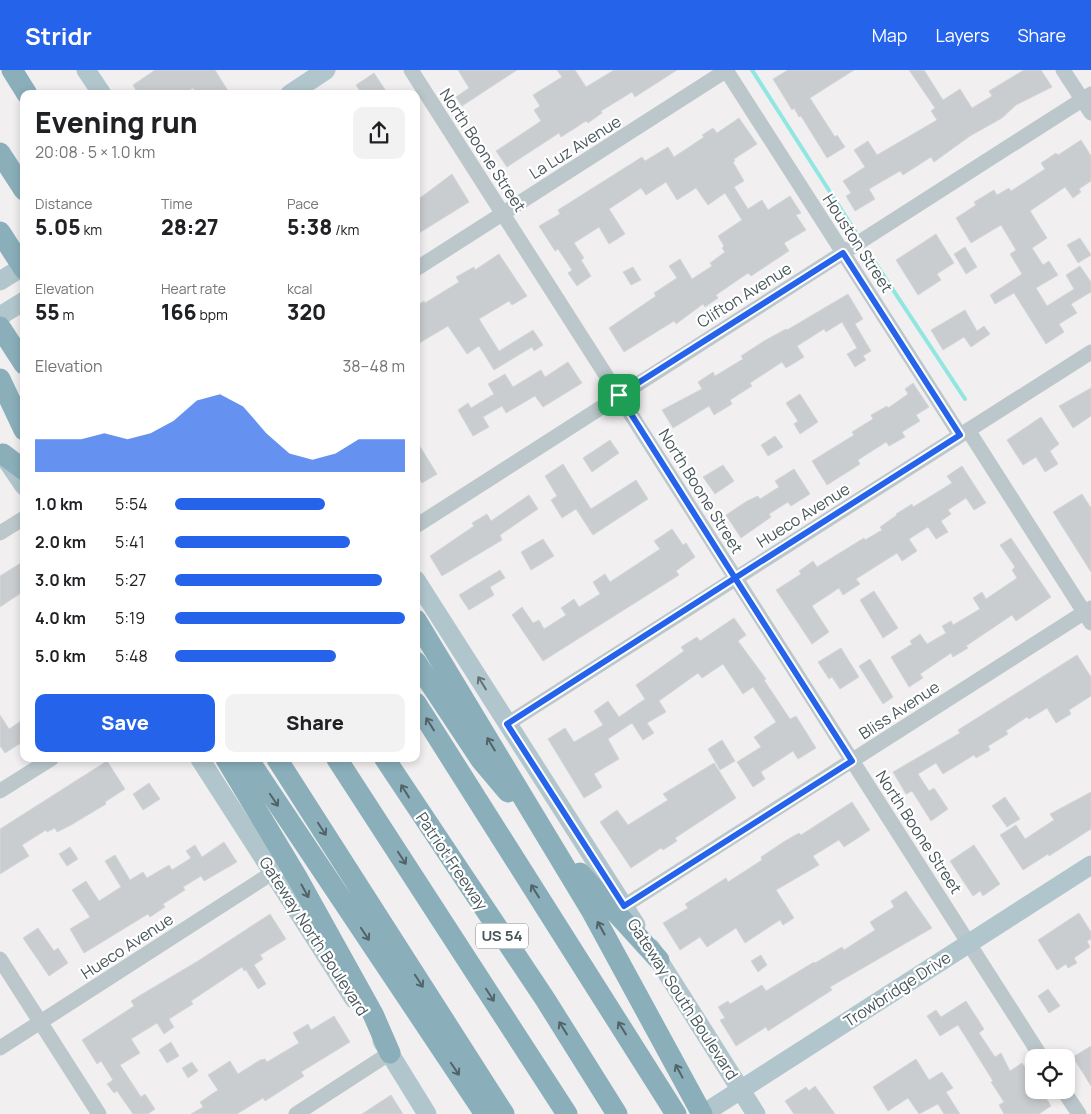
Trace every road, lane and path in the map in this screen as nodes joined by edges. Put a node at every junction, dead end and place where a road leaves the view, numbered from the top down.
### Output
1 (12, 70) edge
2 (86, 70) edge
3 (326, 70) edge
4 (411, 70) edge
5 (727, 70) edge
6 (1063, 70) edge
7 (24, 90) edge
8 (99, 90) edge
9 (296, 90) edge
10 (1086, 97) edge
11 (1091, 113) edge
12 (0, 153) edge
13 (20, 184) edge
14 (503, 214) junction
15 (0, 232) edge
16 (843, 253) junction
17 (20, 261) edge
18 (420, 266) edge
19 (20, 269) edge
20 (0, 281) edge
21 (20, 304) edge
22 (0, 316) edge
23 (0, 327) edge
24 (1091, 352) edge
25 (20, 358) edge
26 (0, 379) edge
27 (619, 395) junction
28 (20, 422) edge
29 (964, 432) junction
30 (1, 452) edge
31 (20, 467) edge
32 (20, 480) edge
33 (20, 520) edge
34 (420, 523) edge
35 (0, 533) edge
36 (735, 578) junction
37 (420, 586) edge
38 (1089, 615) edge
39 (420, 627) edge
40 (420, 668) edge
41 (420, 709) edge
42 (507, 724) junction
43 (852, 761) junction
44 (46, 762) edge
45 (202, 762) edge
46 (228, 762) edge
47 (250, 762) edge
48 (279, 762) edge
49 (339, 762) edge
50 (386, 762) edge
51 (0, 791) edge
52 (1091, 865) edge
53 (272, 873) junction
54 (624, 906) junction
55 (969, 943) junction
56 (0, 959) edge
57 (659, 960) junction
58 (40, 1022) junction
59 (0, 1048) edge
60 (1036, 1049) edge
61 (390, 1053) junction
62 (533, 1062) junction
63 (741, 1090) junction
64 (1069, 1099) edge
65 (99, 1114) edge
66 (296, 1114) edge
67 (427, 1114) edge
68 (485, 1114) edge
69 (504, 1114) edge
70 (554, 1114) edge
71 (567, 1114) edge
72 (618, 1114) edge
73 (676, 1114) edge
74 (702, 1114) edge
75 (756, 1114) edge
76 (1079, 1114) edge

1 - 7 highway
2 - 8 main road
3 - 9 main road
4 - 14 street, North Boone Street
5 - 14 street, La Luz Avenue
5 - 16 street, Houston Street
6 - 10 street
10 - 11 street
10 - 16 street, Clifton Avenue
12 - 13 highway
14 - 18 street, La Luz Avenue
14 - 27 street, North Boone Street
15 - 17 highway
16 - 27 street, Clifton Avenue
16 - 29 street, Houston Street
19 - 20 main road
21 - 22 main road
23 - 25 highway
24 - 29 street, Hueco Avenue
26 - 28 highway
27 - 34 street, Clifton Avenue
27 - 36 street, North Boone Street
29 - 36 street, Hueco Avenue
29 - 38 street, Houston Street
30 - 31 highway
30 - 32 main road
33 - 35 street
36 - 42 street, Hueco Avenue
36 - 43 street, North Boone Street
42 -> 37 main road, Gateway South Boulevard
38 - 43 street, Bliss Avenue
74 -> 39 highway
40 - 57 highway
73 -> 41 highway
42 - 54 main road, Gateway South Boulevard
43 - 54 street, Bliss Avenue
43 - 55 street, North Boone Street
44 - 51 street
45 - 53 main road, Gateway North Boulevard
46 -> 61 highway
47 -> 68 highway
48 -> 69 highway
49 -> 62 highway, US 54
72 -> 50 highway, Patriot Freeway / US 54
52 - 55 main road, Trowbridge Drive
53 - 58 street, Hueco Avenue
53 - 61 main road, Gateway North Boulevard
54 - 57 main road, Gateway South Boulevard
55 - 60 street, North Boone Street
55 - 63 main road, Trowbridge Drive
56 - 58 street
57 - 63 main road, Gateway South Boulevard
58 - 59 street, Hueco Avenue
58 - 65 street
61 - 66 street
61 - 67 main road, Gateway North Boulevard
62 - 70 highway
62 - 71 highway, US 54
63 - 74 main road, Trowbridge Drive
63 - 75 main road, Gateway South Boulevard
64 - 76 street

